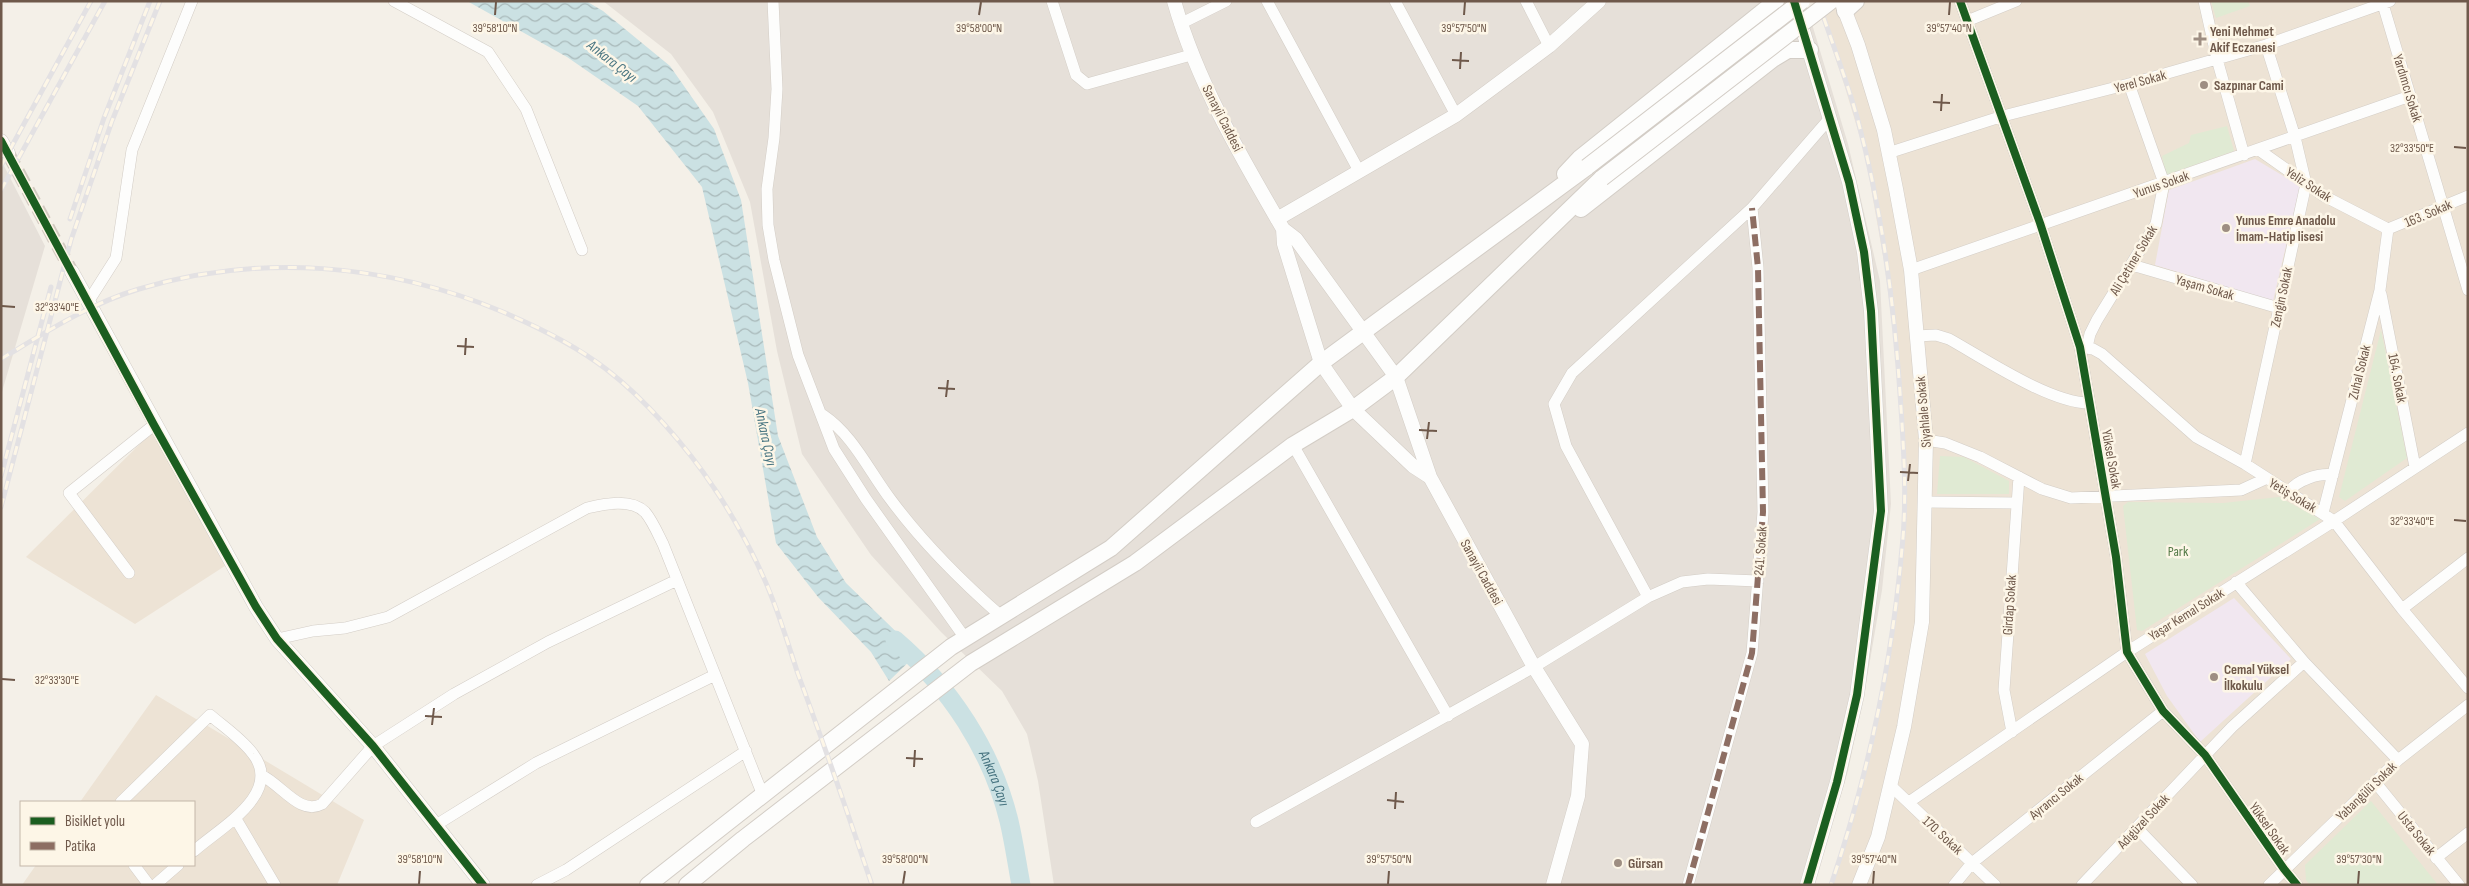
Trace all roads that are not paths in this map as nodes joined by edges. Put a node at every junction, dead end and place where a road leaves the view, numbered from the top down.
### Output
1 (192, 1) edge
2 (394, 1) edge
3 (773, 1) edge
4 (1052, 1) edge
5 (1174, 1) edge
6 (1226, 1) edge
7 (1267, 1) edge
8 (1395, 1) edge
9 (1526, 1) edge
10 (1599, 1) edge
11 (1776, 1) edge
12 (1794, 1) edge
13 (1802, 1) edge
14 (1831, 1) edge
15 (1960, 1) edge
16 (2016, 1) edge
17 (2204, 1) edge
18 (2385, 2) edge
19 (1847, 4) edge
20 (1967, 21) junction
21 (1180, 24) junction
22 (1736, 34) junction
23 (2266, 45) junction
24 (1549, 46) junction
25 (1810, 50) junction
26 (1191, 55) junction
27 (1773, 59) junction
28 (2217, 59) junction
29 (2129, 84) junction
30 (2410, 96) junction
31 (1456, 115) junction
32 (2002, 116) junction
33 (1830, 118) junction
34 (2295, 137) junction
35 (2259, 150) junction
36 (1888, 153) junction
37 (2244, 155) junction
38 (1359, 171) junction
39 (2164, 183) junction
40 (2306, 184) junction
41 (2468, 196) edge
42 (1535, 206) junction
43 (2444, 207) junction
44 (1752, 208) junction
45 (2040, 223) junction
46 (1280, 224) junction
47 (1553, 224) junction
48 (2388, 230) junction
49 (582, 250) dead end
50 (2132, 266) junction
51 (1911, 270) junction
52 (72, 272) tunnel mouth
53 (2380, 290) junction
54 (2468, 290) edge
55 (88, 302) junction
56 (2279, 308) junction
57 (1364, 330) junction
58 (1916, 336) junction
59 (2084, 347) junction
60 (1321, 363) junction
61 (1396, 377) junction
62 (2089, 403) junction
63 (1353, 409) junction
64 (823, 415) junction
65 (154, 425) junction
66 (2468, 433) edge
67 (1926, 440) junction
68 (1293, 445) junction
69 (2245, 464) junction
70 (2415, 467) junction
71 (2333, 475) junction
72 (1430, 477) junction
73 (2019, 477) junction
74 (2265, 479) junction
75 (2288, 492) junction
76 (2106, 497) junction
77 (1926, 502) junction
78 (2015, 503) junction
79 (2323, 513) junction
80 (2334, 521) junction
81 (2468, 558) edge
82 (129, 573) dead end
83 (677, 580) junction
84 (1758, 581) junction
85 (2236, 582) junction
86 (1648, 597) junction
87 (2402, 609) junction
88 (1001, 616) junction
89 (965, 638) junction
90 (277, 639) junction
91 (2127, 652) junction
92 (2304, 662) junction
93 (1534, 668) junction
94 (715, 675) junction
95 (2468, 688) edge
96 (2468, 704) edge
97 (2163, 710) junction
98 (1448, 716) junction
99 (2012, 732) junction
100 (373, 746) junction
101 (746, 751) junction
102 (2205, 755) junction
103 (2398, 760) junction
104 (261, 775) junction
105 (2375, 782) junction
106 (1890, 785) junction
107 (762, 793) junction
108 (122, 801) edge
109 (1909, 802) junction
110 (236, 819) junction
111 (1256, 822) dead end
112 (436, 825) junction
113 (2137, 828) junction
114 (2468, 833) edge
115 (195, 849) edge
116 (2436, 858) junction
117 (1972, 863) junction
118 (135, 866) edge
119 (177, 866) edge
120 (2284, 869) junction
121 (274, 884) edge
122 (149, 885) edge
123 (155, 885) edge
124 (483, 885) edge
125 (537, 885) edge
126 (648, 885) edge
127 (687, 885) edge
128 (1553, 885) edge
129 (1688, 885) edge
130 (1807, 885) edge
131 (1859, 885) edge
132 (1954, 885) edge
133 (1996, 885) edge
134 (2082, 885) edge
135 (2192, 885) edge
136 (2269, 885) edge
137 (2297, 885) edge
138 (2459, 885) edge

1 - 55 street
2 - 49 street
3 - 64 street
4 - 26 street
5 - 21 street, Sanayii Caddesi
6 - 21 street
7 - 38 street
8 - 31 street
9 - 24 street
10 - 24 street
11 - 22 main road
12 - 25 street
13 - 42 main road, bridge
14 - 47 main road, bridge
15 - 20 street, Yüksel Sokak
16 - 20 street
17 - 28 street
18 - 23 street, Yerel Sokak
18 - 30 street, Yardımcı Sokak
19 - 36 street, Siyahlale Sokak
20 - 32 street, Yüksel Sokak
21 - 26 street, Sanayii Caddesi
22 - 27 main road
22 - 42 main road
23 - 28 street, Yerel Sokak
23 - 34 street, Zengin Sokak
24 - 31 street
25 - 27 main road
25 - 33 street
26 - 46 street, Sanayii Caddesi
27 - 47 main road
28 - 29 street, Yerel Sokak
28 - 37 street
29 - 32 street, Yerel Sokak
29 - 39 street
30 - 34 street, Yunus Sokak
30 - 43 street, Yardımcı Sokak
31 - 38 street
32 - 36 street, Yerel Sokak
32 - 45 street, Yüksel Sokak
33 - 44 street
33 - 130 street
34 - 35 street, Yunus Sokak
34 - 40 street, Zengin Sokak
35 - 37 street, Yunus Sokak
35 - 40 street, Yeliz Sokak
36 - 51 street, Siyahlale Sokak
37 - 39 street, Yunus Sokak
38 - 46 street
39 - 45 street, Yunus Sokak
39 - 50 street, Ali Çetiner Sokak
40 - 48 street, Yeliz Sokak
40 - 56 street, Zengin Sokak
41 - 43 street, 163. Sokak
42 - 57 main road
43 - 48 street, 163. Sokak
43 - 54 street, Yardımcı Sokak
44 - 84 street, 241. Sokak
44 - 86 street
45 - 51 street, Yunus Sokak
45 - 59 street, Yüksel Sokak
46 - 57 street, Sanayii Caddesi
46 - 60 street, Sanayii Caddesi
47 - 61 main road
48 - 53 street, Zuhal Sokak
50 - 56 street, Yaşam Sokak
50 - 59 street, Ali Çetiner Sokak
51 - 58 street, Siyahlale Sokak
52 - 55 street
53 - 70 street, 164. Sokak
53 - 71 street, Zuhal Sokak
55 - 65 street
56 - 69 street, Zengin Sokak
57 - 60 main road
57 - 61 street, Sanayii Caddesi
58 - 62 street
58 - 67 street, Siyahlale Sokak
59 - 62 street, Yüksel Sokak
59 - 69 street, Yetiş Sokak
60 - 63 street, Sanayii Caddesi
60 - 88 main road
61 - 63 main road
61 - 72 street, Sanayii Caddesi
62 - 76 street, Yüksel Sokak
63 - 68 main road
63 - 72 street, Sanayii Caddesi
64 - 88 street
64 - 89 street
65 - 82 street
65 - 90 street
66 - 70 street, Yaşar Kemal Sokak
67 - 73 street
67 - 77 street, Siyahlale Sokak
68 - 98 street
68 - 127 main road
69 - 74 street, Yetiş Sokak
70 - 80 street, Yaşar Kemal Sokak
71 - 75 street
71 - 79 street, Zuhal Sokak
72 - 93 street, Sanayii Caddesi
73 - 76 street
73 - 78 street, Girdap Sokak
74 - 75 street, Yetiş Sokak
74 - 76 street
75 - 79 street, Yetiş Sokak
76 - 91 street, Yüksel Sokak
77 - 78 street
77 - 106 street, Siyahlale Sokak
78 - 99 street, Girdap Sokak
79 - 80 street, Yetiş Sokak
80 - 85 street, Yaşar Kemal Sokak
80 - 87 street, Yetiş Sokak
81 - 87 street
83 - 90 street
83 - 94 street
83 - 100 street
84 - 86 street
84 - 129 street, 241. Sokak
85 - 91 street, Yaşar Kemal Sokak
85 - 92 street
86 - 93 street
87 - 95 street, Yetiş Sokak
88 - 89 main road
89 - 107 main road
90 - 100 street
91 - 97 street, Yüksel Sokak
91 - 99 street, Yaşar Kemal Sokak
92 - 102 street, Adıgüzel Sokak
92 - 103 street
93 - 98 street
93 - 128 street, Sanayii Caddesi
94 - 101 street
94 - 112 street
96 - 103 street, Yabangülü Sokak
97 - 102 street, Yüksel Sokak
97 - 117 street, Ayrancı Sokak
98 - 111 street
99 - 109 street, Yaşar Kemal Sokak
100 - 104 street
100 - 112 street
101 - 107 street
101 - 125 street
102 - 113 street, Adıgüzel Sokak
102 - 120 street, Yüksel Sokak
103 - 105 street, Yabangülü Sokak
104 - 108 street
104 - 110 street
105 - 116 street, Usta Sokak
105 - 120 street, Yabangülü Sokak
106 - 109 street, 170. Sokak
106 - 131 street, Siyahlale Sokak
107 - 126 main road
109 - 117 street, 170. Sokak
110 - 115 street
110 - 121 street
112 - 124 street
113 - 134 street, Adıgüzel Sokak
113 - 135 street
114 - 116 street
116 - 138 street, Usta Sokak
117 - 132 street, Ayrancı Sokak
117 - 133 street, 170. Sokak
118 - 122 street
119 - 123 street
120 - 136 street, Yabangülü Sokak
120 - 137 street, Yüksel Sokak

